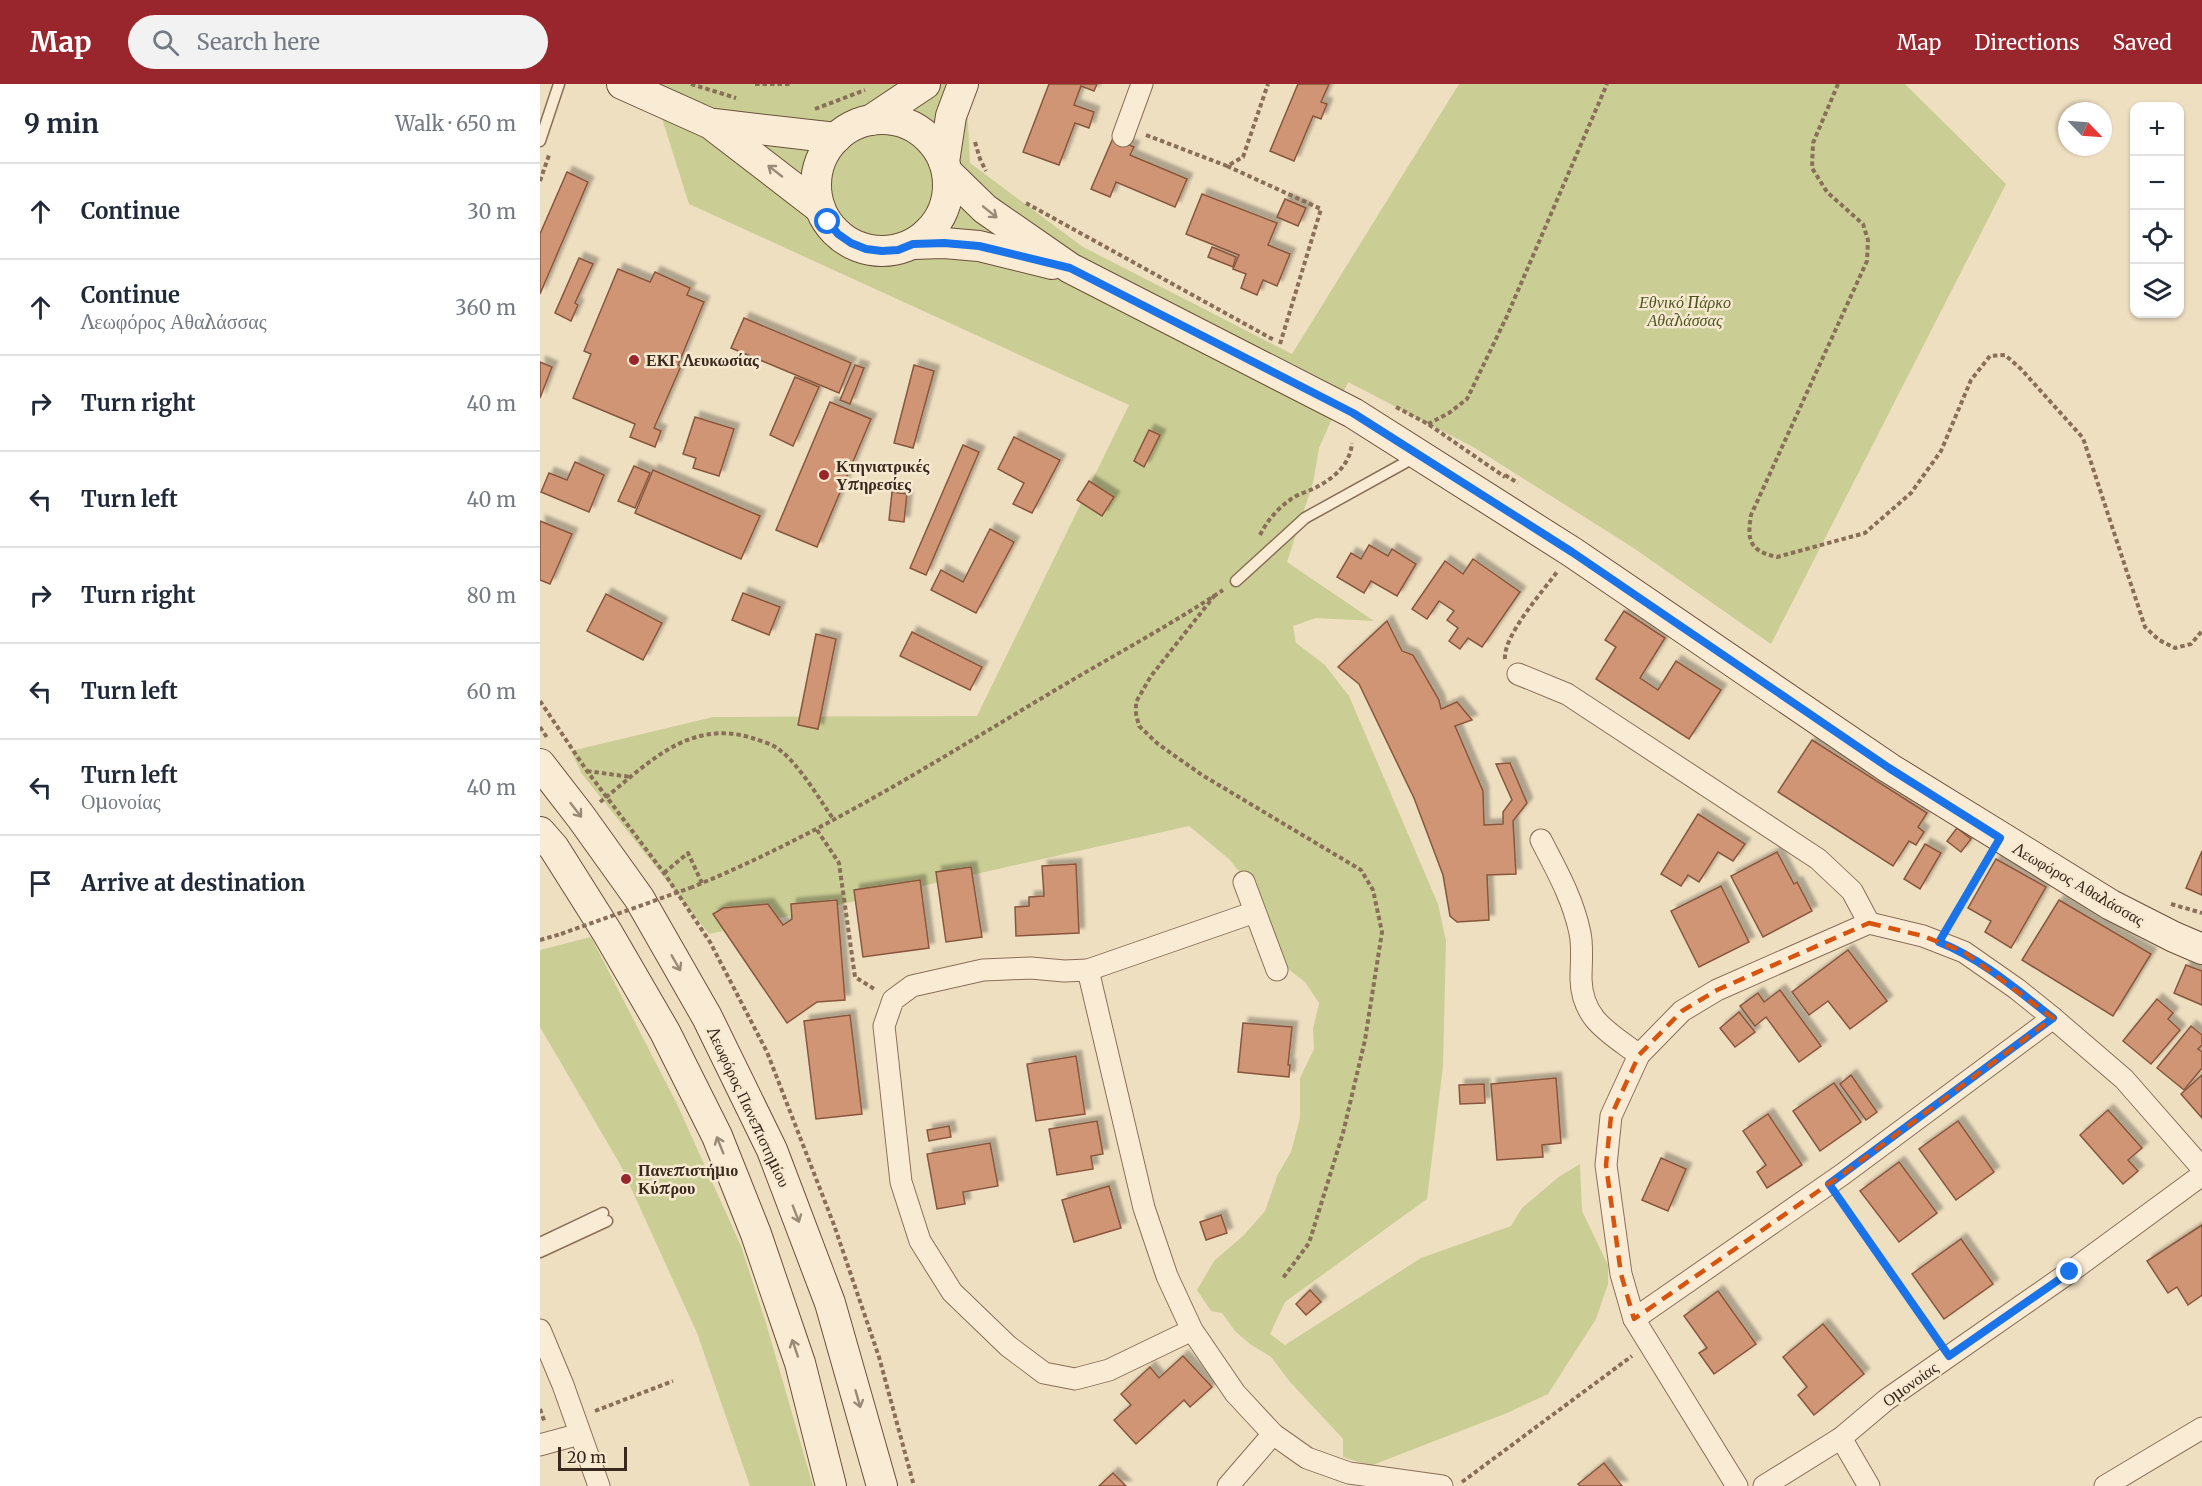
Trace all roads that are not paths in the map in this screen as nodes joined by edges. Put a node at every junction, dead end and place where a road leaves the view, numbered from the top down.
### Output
1 (559, 84) edge
2 (622, 84) edge
3 (925, 84) edge
4 (963, 84) edge
5 (1142, 84) edge
6 (871, 120) junction
7 (711, 124) junction
8 (1124, 132) road end
9 (837, 138) junction
10 (540, 141) edge
11 (946, 167) junction
12 (820, 208) junction
13 (913, 244) junction
14 (1070, 268) junction
15 (1415, 451) junction
16 (1236, 581) road end
17 (1518, 674) road end
18 (540, 764) edge
19 (540, 832) edge
20 (1541, 840) dead end
21 (1244, 882) dead end
22 (1255, 912) junction
23 (1869, 923) junction
24 (2202, 949) edge
25 (1088, 970) junction
26 (1277, 970) dead end
27 (2053, 1018) junction
28 (1639, 1055) junction
29 (2202, 1168) edge
30 (2202, 1175) edge
31 (540, 1243) edge
32 (540, 1252) edge
33 (1634, 1319) junction
34 (540, 1330) edge
35 (1192, 1330) junction
36 (2202, 1428) edge
37 (580, 1434) junction
38 (1273, 1434) junction
39 (543, 1435) edge
40 (1841, 1438) junction
41 (599, 1486) edge
42 (831, 1486) edge
43 (882, 1486) edge
44 (1228, 1486) edge
45 (1442, 1486) edge
46 (1737, 1486) edge
47 (1764, 1486) edge
48 (1869, 1486) edge
49 (2105, 1486) edge

1 - 10 lane
2 - 7 main road
3 - 6 main road
4 - 11 main road
5 - 8 street
6 - 9 main road
6 - 11 main road
7 - 9 main road
12 -> 7 main road
9 - 12 main road
11 - 13 main road
11 -> 14 main road, Λεωφόρος Αθαλάσσας
12 - 13 main road
13 - 14 main road, Λεωφόρος Αθαλάσσας
14 - 15 main road, Λεωφόρος Αθαλάσσας
15 - 16 lane
15 - 24 main road, Λεωφόρος Αθαλάσσας
17 - 23 street
18 -> 43 main road, Λεωφόρος Πανεπιστημίου
42 -> 19 main road
20 - 28 street
21 - 22 street
22 - 25 street
22 - 26 street
23 - 27 street
23 - 28 street
25 - 35 street
25 - 35 street
27 - 29 street
27 - 33 street
28 - 33 street
30 - 40 street, Ομονοίας
31 - 32 lane
33 - 46 street
34 - 37 street
35 - 38 street
36 - 49 street
37 - 39 street
37 - 41 street
38 - 44 street
38 - 45 street
40 - 47 street, Ομονοίας
40 - 48 street

